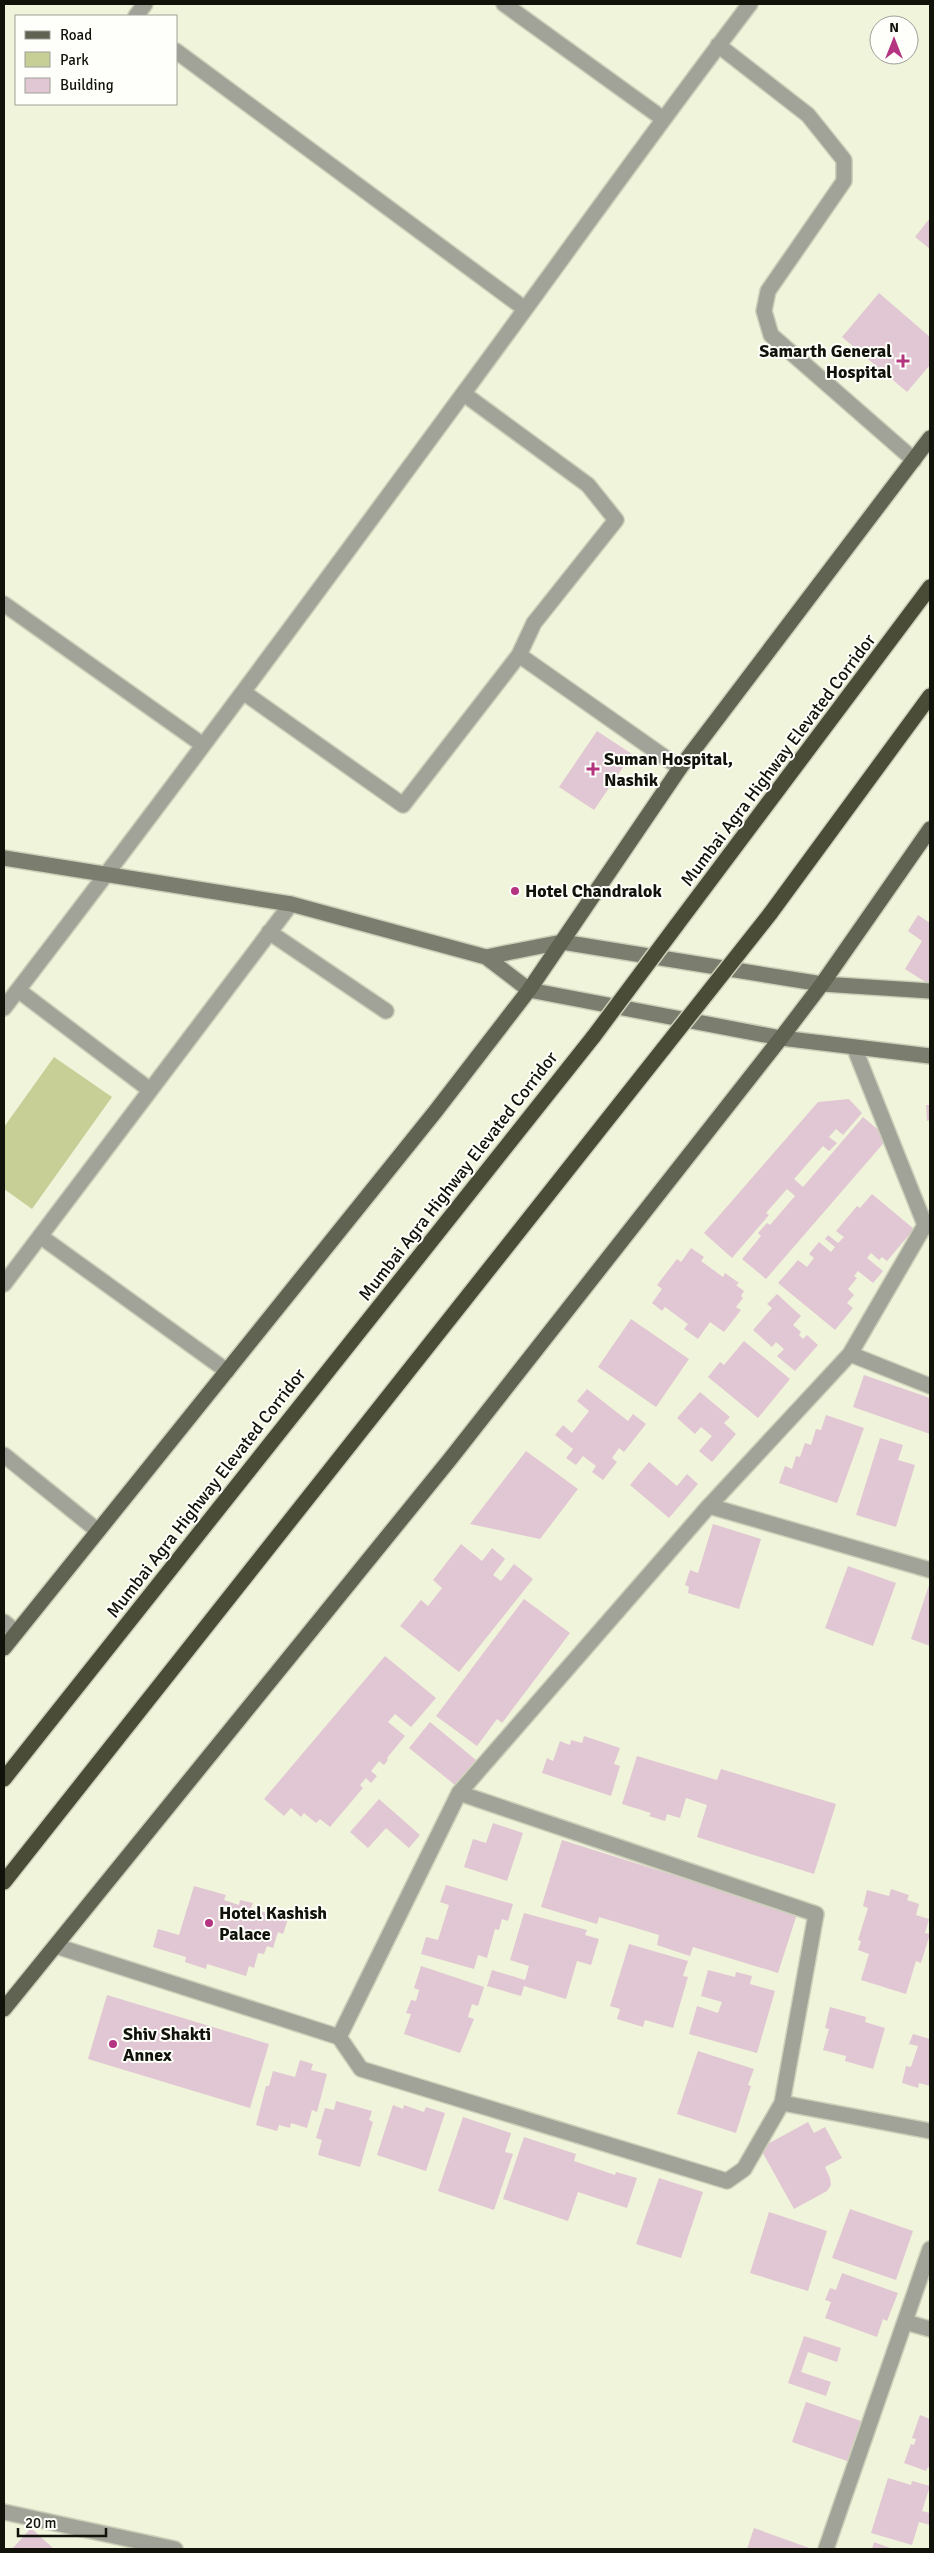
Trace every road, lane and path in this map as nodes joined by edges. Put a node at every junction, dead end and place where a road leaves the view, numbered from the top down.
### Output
1 (145, 4) edge
2 (504, 4) edge
3 (750, 4) edge
4 (137, 15) edge
5 (718, 45) junction
6 (178, 52) edge
7 (662, 118) junction
8 (525, 309) junction
9 (464, 394) junction
10 (930, 438) edge
11 (914, 460) junction
12 (930, 588) edge
13 (4, 604) edge
14 (519, 655) junction
15 (243, 692) junction
16 (930, 696) edge
17 (204, 745) junction
18 (680, 768) junction
19 (930, 829) edge
20 (4, 858) edge
21 (108, 874) junction
22 (291, 904) junction
23 (269, 932) junction
24 (562, 942) junction
25 (486, 957) junction
26 (822, 984) junction
27 (18, 990) junction
28 (529, 990) junction
29 (930, 991) edge
30 (4, 1008) edge
31 (386, 1011) dead end
32 (781, 1038) junction
33 (854, 1048) junction
34 (930, 1056) edge
35 (150, 1090) junction
36 (40, 1236) junction
37 (4, 1284) edge
38 (850, 1354) junction
39 (226, 1371) junction
40 (930, 1386) edge
41 (4, 1455) edge
42 (709, 1506) junction
43 (98, 1531) junction
44 (930, 1570) edge
45 (4, 1622) edge
46 (16, 1632) junction
47 (4, 1648) edge
48 (4, 1779) edge
49 (459, 1793) junction
50 (4, 1882) edge
51 (56, 1946) junction
52 (4, 2009) edge
53 (338, 2037) junction
54 (782, 2103) junction
55 (930, 2131) edge
56 (930, 2249) edge
57 (905, 2322) junction
58 (930, 2329) edge
59 (4, 2512) edge
60 (176, 2549) edge
61 (826, 2549) edge

1 - 4 street
2 - 7 street
3 - 5 street
5 - 7 street
5 - 11 street
6 - 8 street
7 - 8 street
8 - 9 street
9 - 14 street
9 - 15 street
10 - 11 main road
11 - 18 main road
12 - 48 highway, Mumbai Agra Highway Elevated Corridor, bridge
13 - 17 street
14 - 15 street
14 - 18 street
15 - 17 street
16 - 50 highway, bridge
17 - 21 street
18 - 24 main road
19 - 26 main road
20 - 21 street
21 - 22 street
21 - 27 street
22 - 23 street
22 - 25 street
23 - 31 street
23 - 35 street
24 - 25 street
24 - 26 street
24 - 28 main road
25 - 28 street
26 - 29 street
26 - 32 main road
27 - 30 street
27 - 35 street
28 - 32 street
28 - 39 main road
32 - 33 street
32 - 51 main road
33 - 34 street
33 - 38 street
35 - 36 street
36 - 37 street
36 - 39 street
38 - 40 street
38 - 42 street
39 - 43 main road
41 - 43 street
42 - 44 street
42 - 49 street
43 - 46 main road
45 - 46 street
46 - 47 main road
49 - 53 street
49 - 54 street
51 - 52 main road
51 - 53 street
53 - 54 street
54 - 55 street
56 - 57 street
57 - 58 street
57 - 61 street
59 - 60 street

